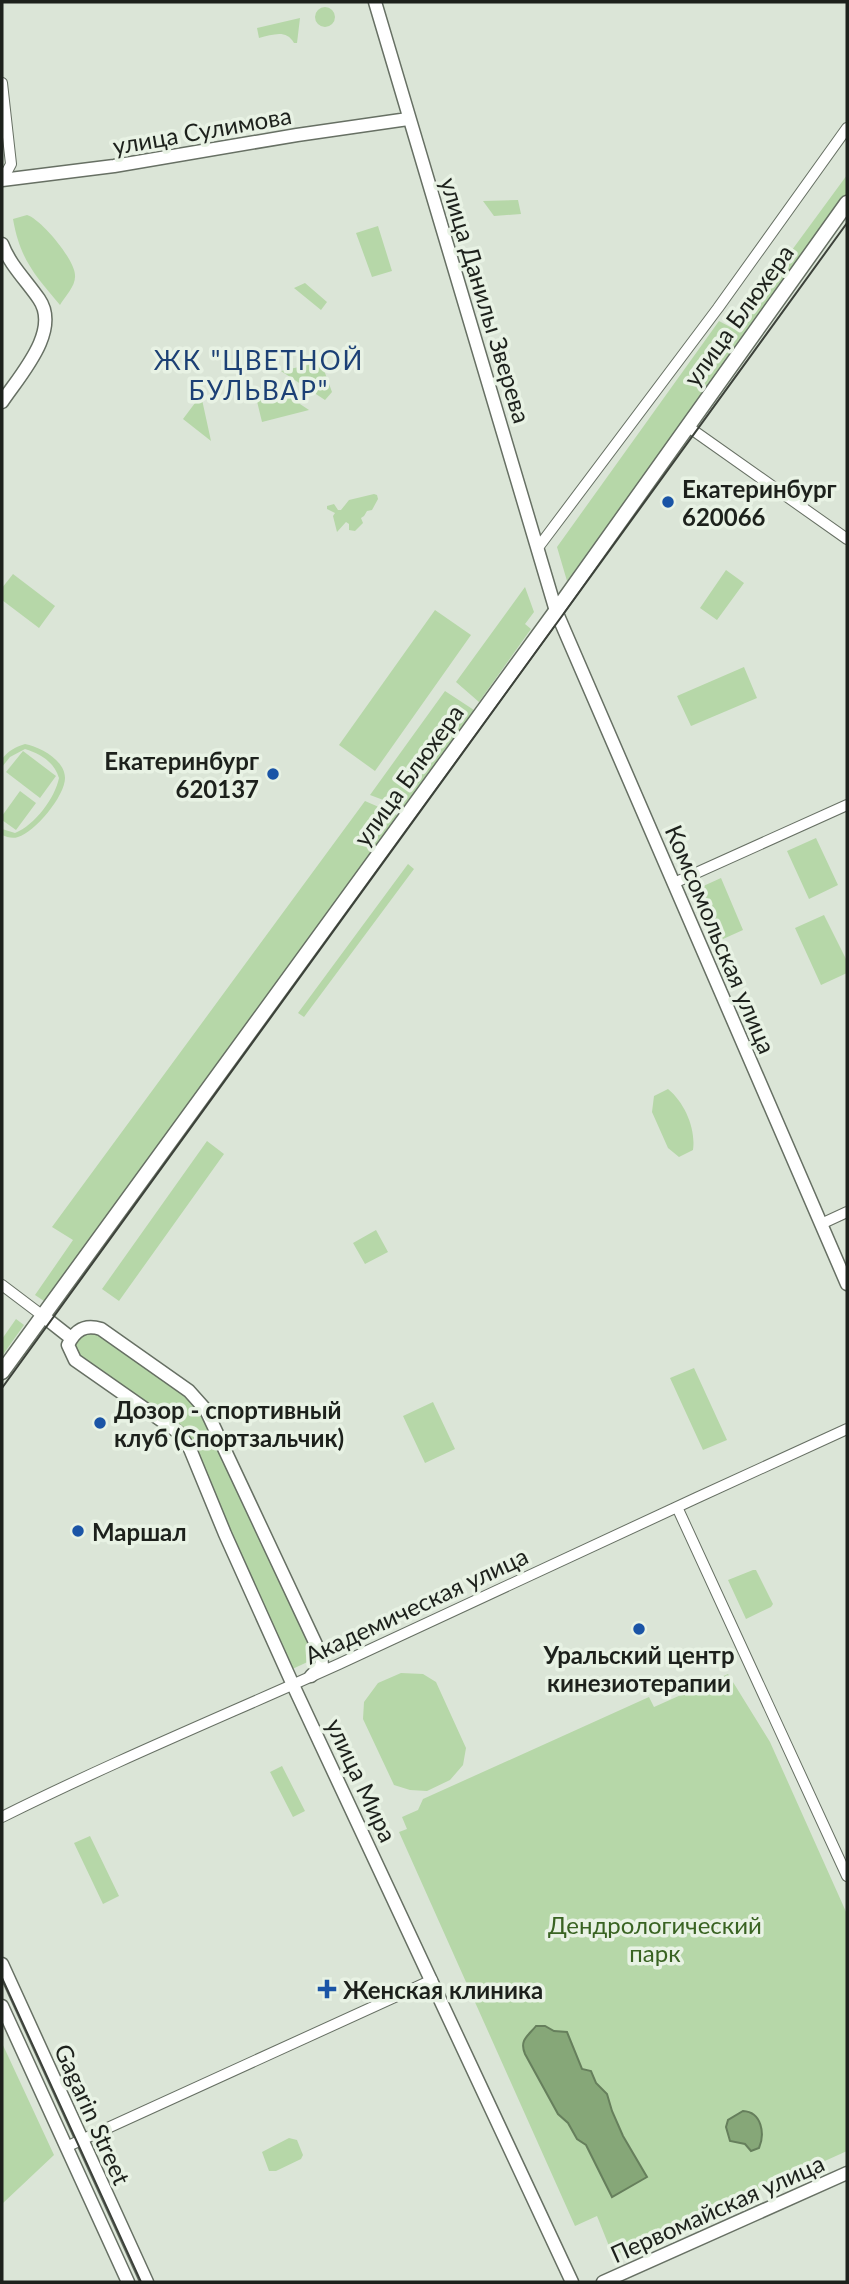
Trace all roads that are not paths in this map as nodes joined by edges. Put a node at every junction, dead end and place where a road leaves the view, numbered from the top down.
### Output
1 (375, 2) edge
2 (2, 83) edge
3 (408, 119) junction
4 (847, 128) edge
5 (2, 181) edge
6 (847, 203) edge
7 (2, 244) edge
8 (2, 402) edge
9 (687, 426) junction
10 (847, 540) edge
11 (537, 548) junction
12 (556, 611) junction
13 (847, 804) edge
14 (674, 883) junction
15 (847, 1212) edge
16 (821, 1224) junction
17 (847, 1284) edge
18 (2, 1285) edge
19 (43, 1316) junction
20 (71, 1338) junction
21 (2, 1372) edge
22 (847, 1429) edge
23 (677, 1507) junction
24 (311, 1676) junction
25 (293, 1685) junction
26 (2, 1817) edge
27 (847, 1876) edge
28 (2, 1964) edge
29 (432, 1980) junction
30 (2, 2006) edge
31 (82, 2140) junction
32 (66, 2147) junction
33 (847, 2172) edge
34 (607, 2281) edge
35 (128, 2282) edge
36 (147, 2282) edge
37 (572, 2282) edge

1 - 3 main road, улица Данилы Зверева
2 - 5 street
3 - 5 main road, улица Сулимова
3 - 11 main road, улица Данилы Зверева
4 - 11 street
6 - 9 main road, улица Блюхера
7 - 8 main road
9 - 10 street
9 - 12 main road, улица Блюхера
11 - 12 main road, улица Данилы Зверева
12 - 14 main road, Комсомольская улица
12 - 19 main road, улица Блюхера
13 - 14 street
14 - 16 main road, Комсомольская улица
15 - 16 street
16 - 17 main road, Комсомольская улица
18 - 19 street
19 - 20 main road, улица Мира
19 - 21 main road, улица Блюхера
20 - 24 main road
20 - 25 main road, улица Мира
22 - 23 street, Академическая улица
23 - 24 street, Академическая улица
23 - 27 street
24 - 25 street, Академическая улица
25 - 26 street, Академическая улица
25 - 29 main road, улица Мира
28 - 31 main road, Gagarin Street
29 - 31 street
29 - 37 main road, улица Мира
30 - 32 main road, Gagarin Street
31 - 32 street
31 - 36 main road, Gagarin Street
32 - 35 main road, Gagarin Street
33 - 34 main road, Первомайская улица

